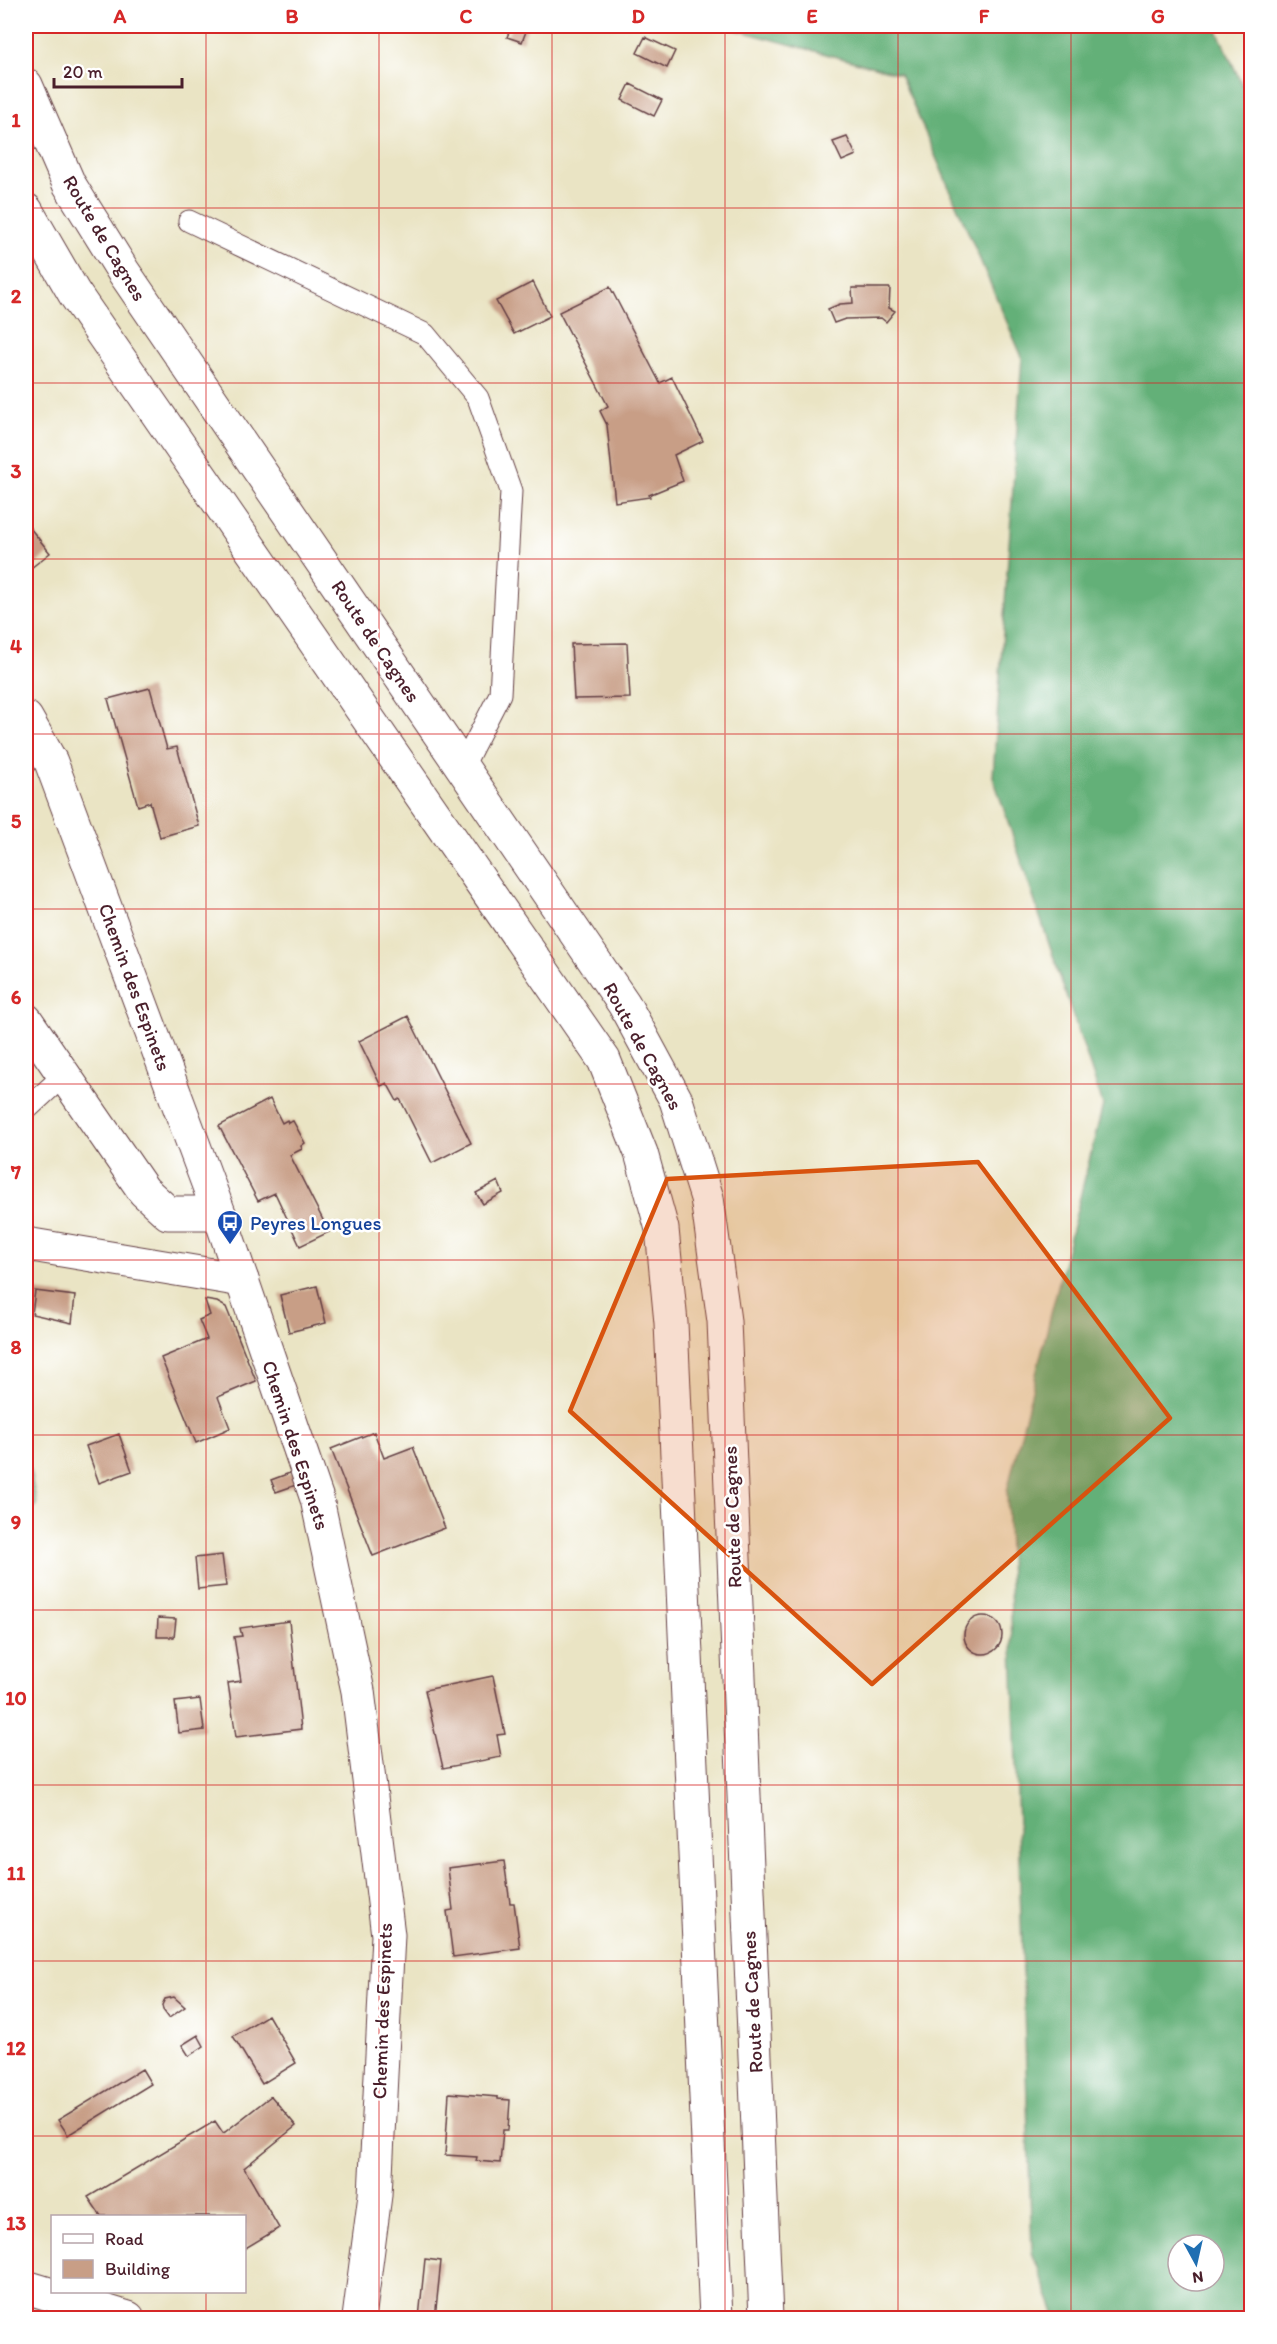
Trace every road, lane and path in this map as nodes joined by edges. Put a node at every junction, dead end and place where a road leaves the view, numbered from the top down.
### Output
1 (26, 85) edge
2 (26, 210) edge
3 (189, 221) dead end
4 (26, 718) edge
5 (462, 768) junction
6 (26, 1020) edge
7 (64, 1076) junction
8 (26, 1110) edge
9 (219, 1213) junction
10 (26, 1244) edge
11 (242, 1280) junction
12 (26, 2287) edge
13 (128, 2319) edge
14 (359, 2319) edge
15 (716, 2319) edge
16 (766, 2319) edge

1 - 5 main road, Route de Cagnes
2 - 15 main road, Route de Cagnes
3 - 5 lane
4 - 9 main road, Chemin des Espinets
5 - 16 main road, Route de Cagnes
6 - 7 main road
7 - 8 lane
7 - 9 main road
9 - 11 main road, Chemin des Espinets
10 - 11 main road
11 - 14 main road, Chemin des Espinets
12 - 13 main road

